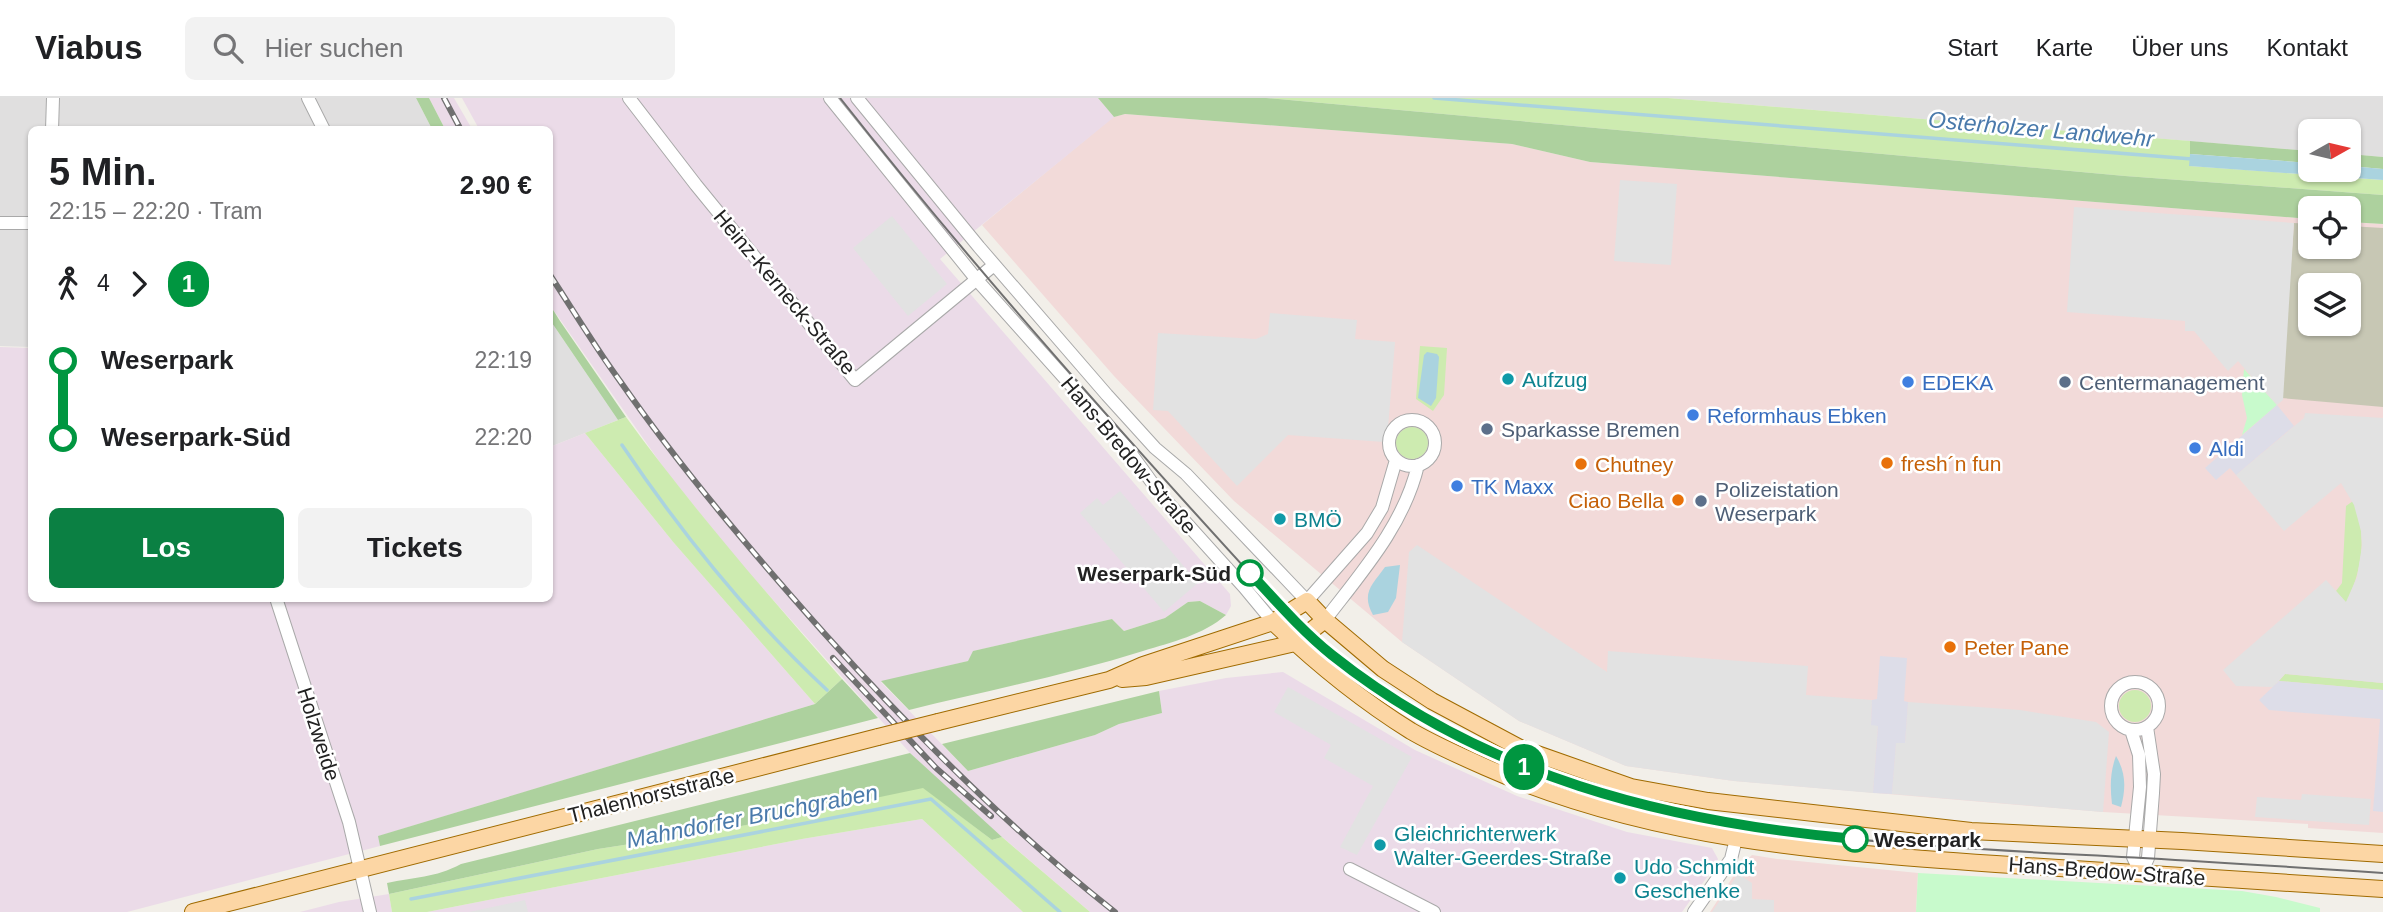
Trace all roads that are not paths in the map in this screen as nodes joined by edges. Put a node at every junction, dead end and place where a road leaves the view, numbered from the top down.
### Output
1 (52, 98) edge
2 (308, 98) edge
3 (629, 98) edge
4 (830, 98) edge
5 (857, 98) edge
6 (52, 126) edge
7 (322, 126) edge
8 (0, 223) edge
9 (28, 223) edge
10 (995, 265) junction
11 (977, 280) junction
12 (1396, 460) junction
13 (1418, 465) junction
14 (1307, 601) junction
15 (277, 602) edge
16 (1325, 620) junction
17 (1273, 622) junction
18 (1296, 643) junction
19 (1109, 680) junction
20 (2147, 727) junction
21 (2131, 730) junction
22 (1736, 839) junction
23 (2142, 840) junction
24 (2383, 854) edge
25 (1350, 869) dead end
26 (361, 870) junction
27 (2141, 874) junction
28 (2383, 889) edge
29 (193, 912) edge
30 (370, 912) edge
31 (1434, 912) edge
32 (1694, 912) edge

1 - 6 street
2 - 7 street
3 - 11 street, Heinz-Kerneck-Straße
4 - 11 street, Hans-Bredow-Straße
5 - 10 street, Hans-Bredow-Straße
8 - 9 street
10 - 11 street, Heinz-Kerneck-Straße
10 - 14 street, Hans-Bredow-Straße
11 - 17 street, Hans-Bredow-Straße
12 - 13 street
12 - 13 street
12 - 14 street
13 - 16 street
14 - 16 main road, Hans-Bredow-Straße
14 - 17 main road, Thalenhorststraße
15 - 26 street, Holzweide
16 - 18 main road
16 - 23 main road, Hans-Bredow-Straße
17 - 18 main road, Hans-Bredow-Straße
17 - 19 main road, Thalenhorststraße
18 - 19 main road, Thalenhorststraße
18 - 22 main road, Hans-Bredow-Straße
19 - 26 main road, Thalenhorststraße, bridge
20 - 21 street
20 - 21 street
20 - 23 street
21 - 23 street
22 - 27 main road, Hans-Bredow-Straße
22 - 32 street
23 - 24 main road, Hans-Bredow-Straße
23 - 27 street
25 - 31 street
26 - 29 main road, Thalenhorststraße
26 - 30 street, Holzweide
27 - 28 main road, Hans-Bredow-Straße

